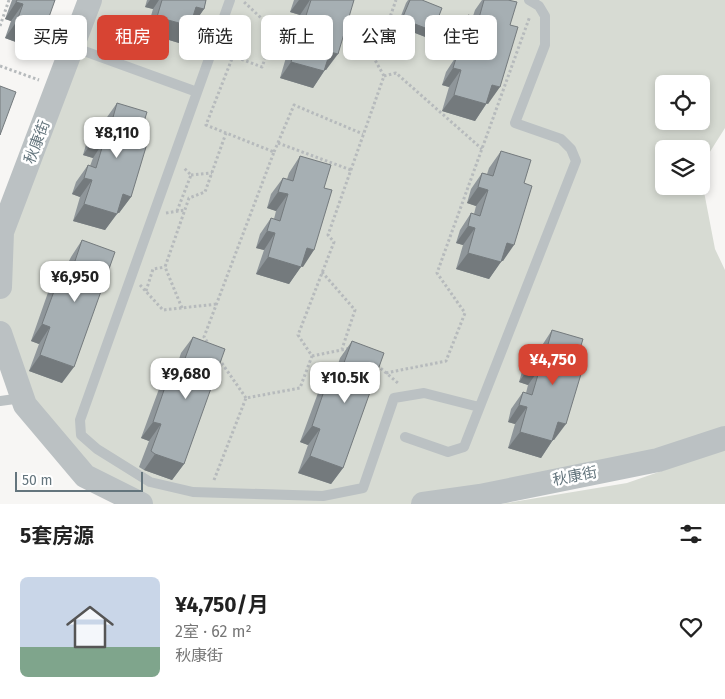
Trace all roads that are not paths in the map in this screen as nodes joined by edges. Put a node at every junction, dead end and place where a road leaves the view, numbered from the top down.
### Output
1 (90, 0) edge
2 (230, 0) edge
3 (532, 2) edge
4 (85, 15) edge
5 (87, 52) edge
6 (68, 60) edge
7 (197, 92) junction
8 (0, 287) edge
9 (0, 333) edge
10 (11, 399) edge
11 (479, 407) junction
12 (405, 437) dead end
13 (725, 438) edge
14 (141, 504) edge
15 (423, 504) edge

1 - 4 street, 秋康街
2 - 7 lane
3 - 11 lane
5 - 7 lane
6 - 8 street, 秋康街
7 - 11 lane
9 - 10 street
10 - 14 street
11 - 12 lane
13 - 15 street, 秋康街

